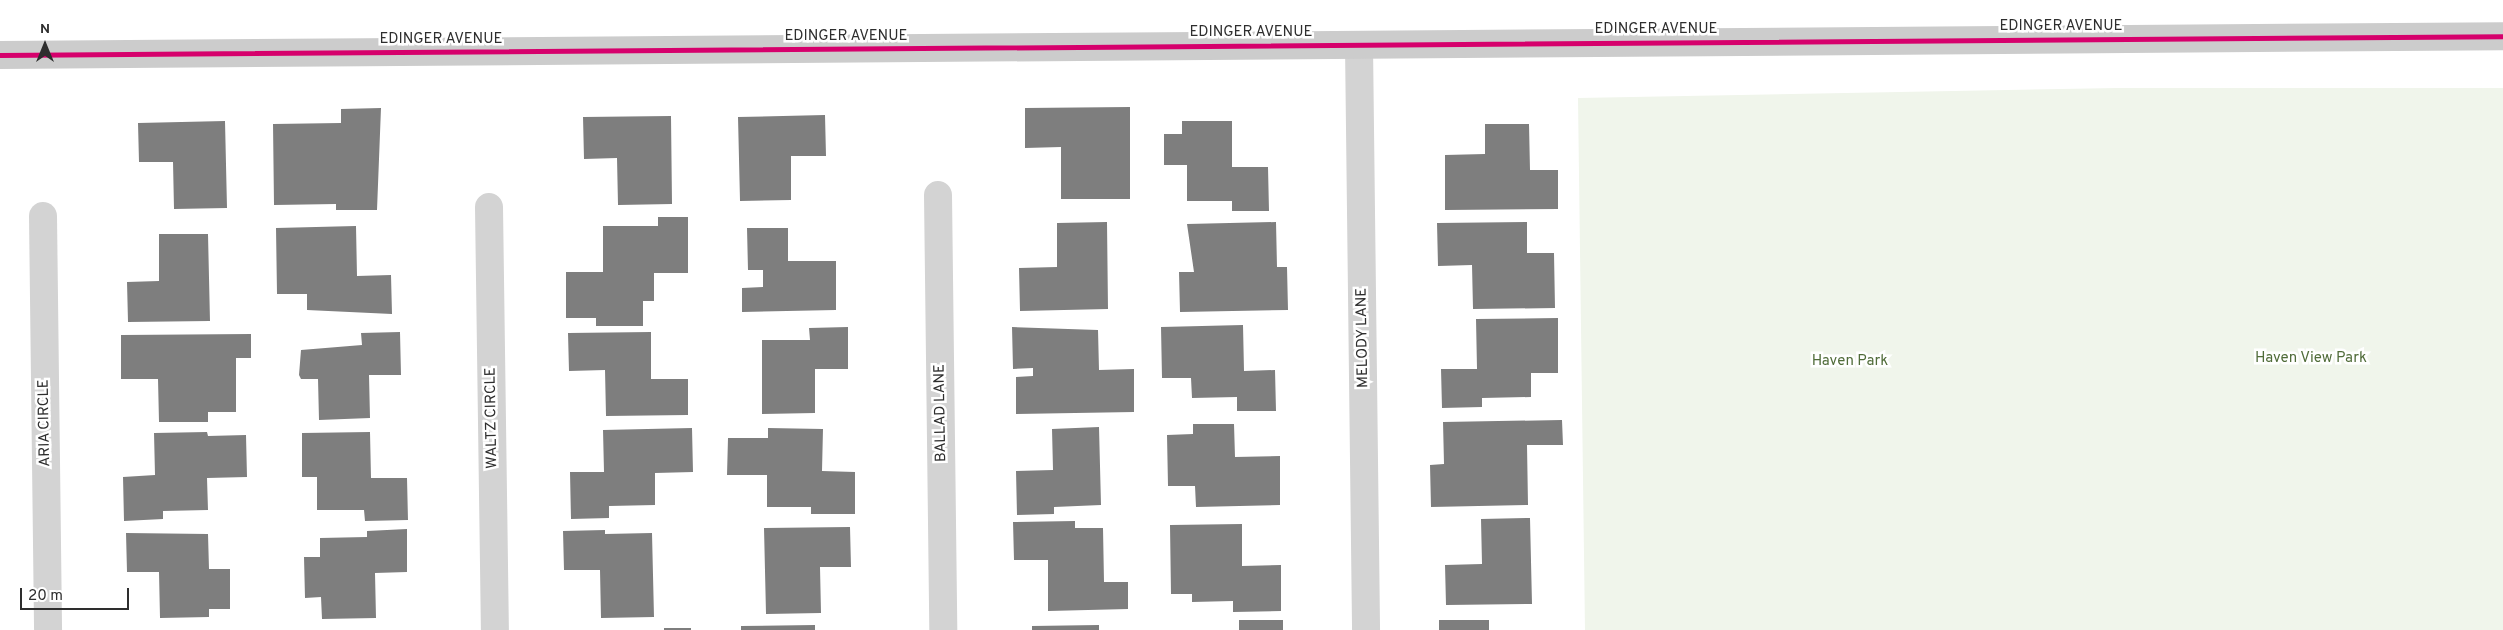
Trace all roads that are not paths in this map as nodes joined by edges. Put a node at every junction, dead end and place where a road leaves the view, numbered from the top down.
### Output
1 (2503, 36) edge
2 (1359, 45) junction
3 (0, 55) edge
4 (938, 195) dead end
5 (489, 207) dead end
6 (43, 216) dead end
7 (48, 630) edge
8 (495, 630) edge
9 (943, 630) edge
10 (1366, 630) edge

1 - 2 main road, EDINGER AVENUE
2 - 3 main road, EDINGER AVENUE
2 - 10 street, MELODY LANE
4 - 9 street, BALLAD LANE
5 - 8 street, WALTZ CIRCLE
6 - 7 street, ARIA CIRCLE

